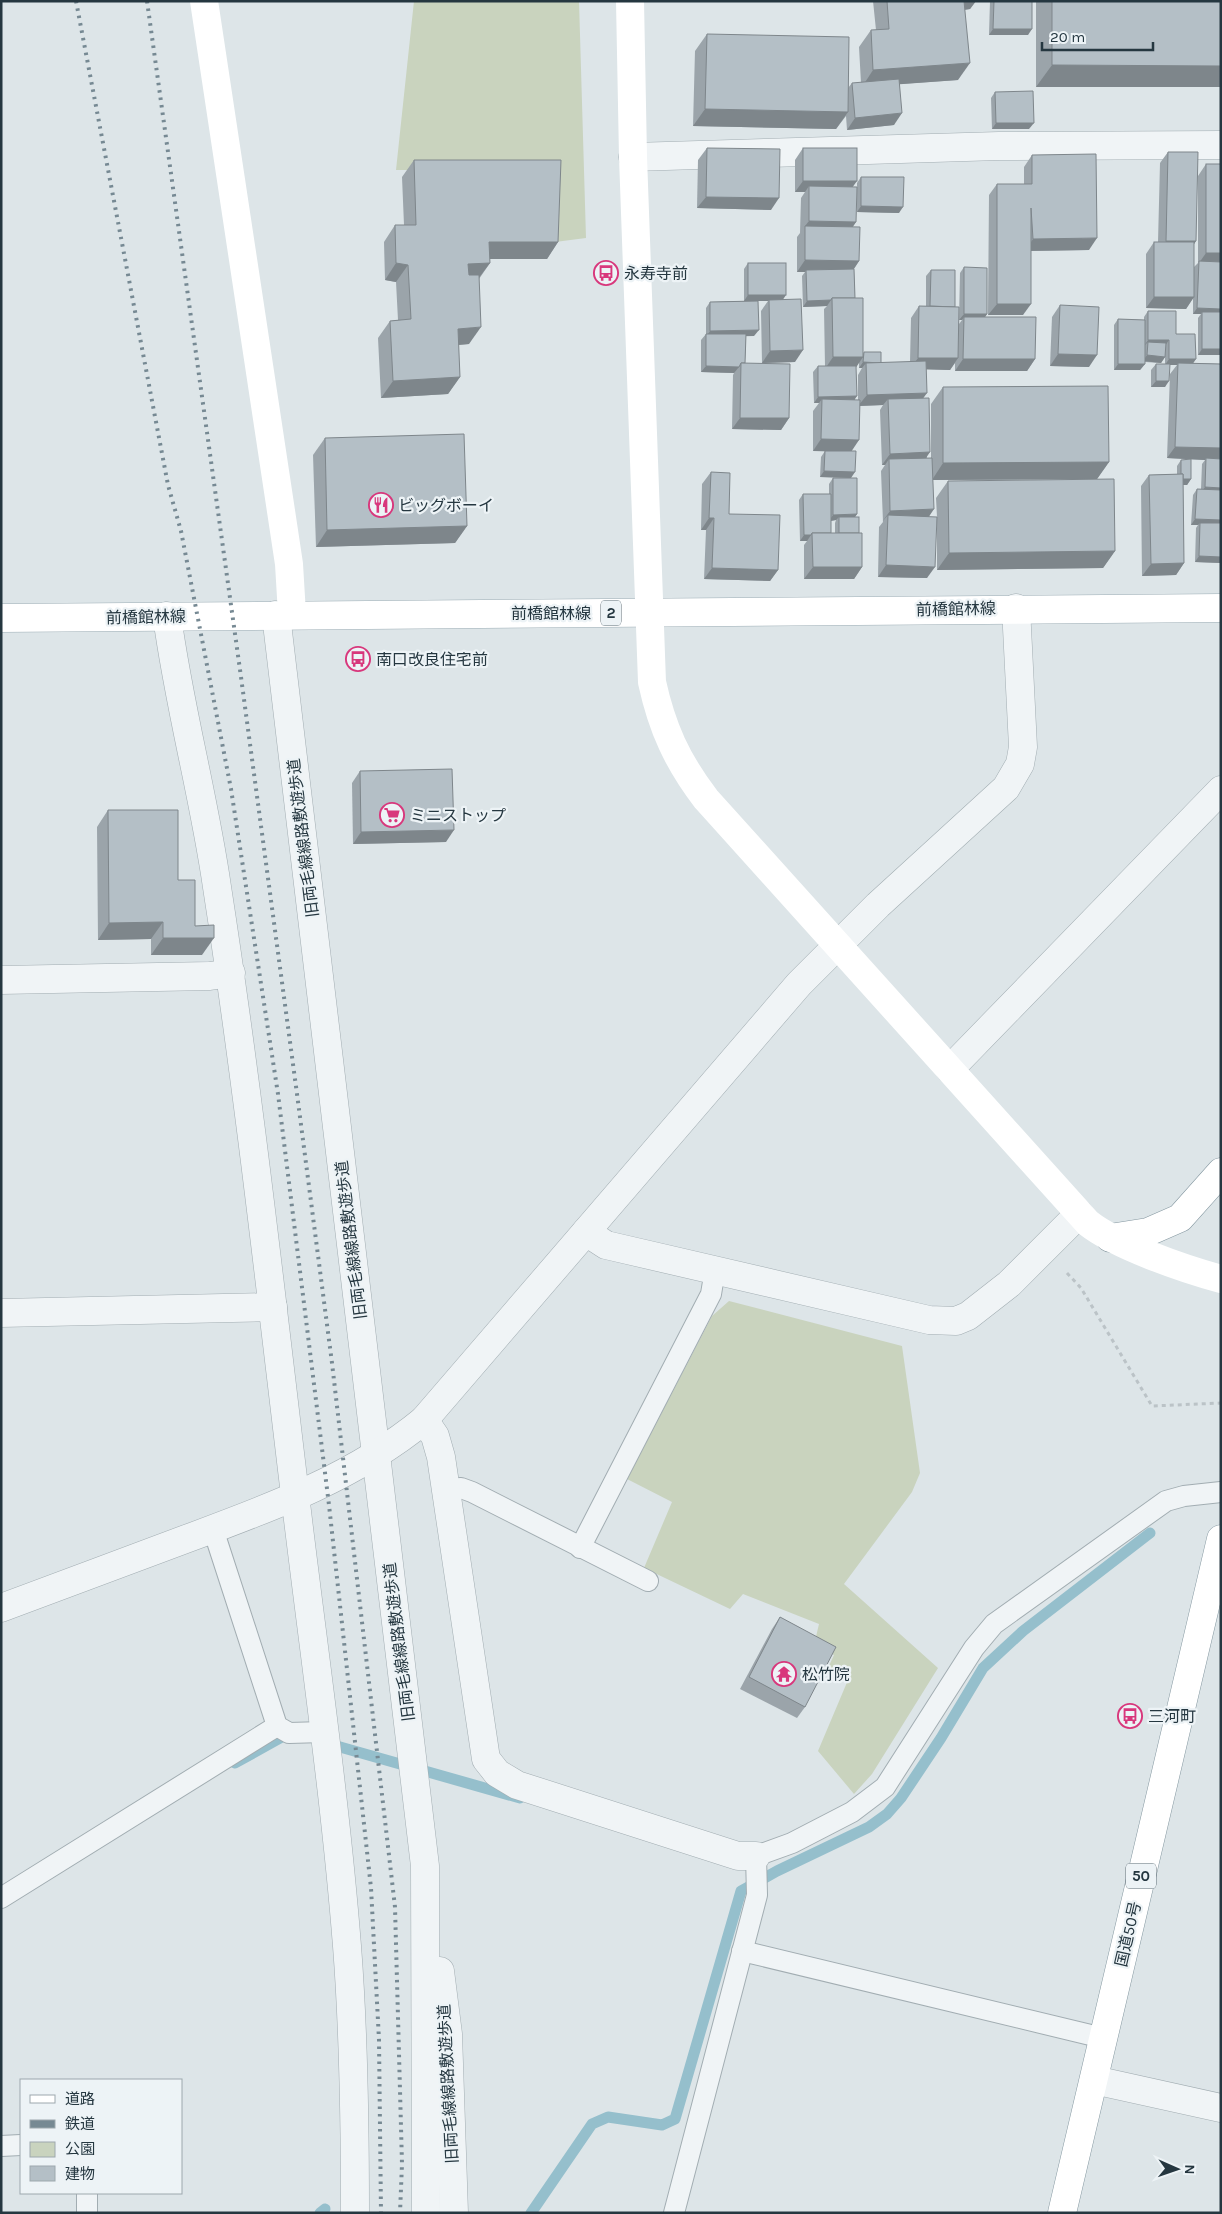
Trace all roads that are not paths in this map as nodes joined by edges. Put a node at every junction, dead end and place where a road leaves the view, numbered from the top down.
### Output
1 (204, 1) edge
2 (630, 1) edge
3 (1221, 145) edge
4 (633, 157) junction
5 (1016, 608) junction
6 (1221, 608) edge
7 (651, 612) junction
8 (284, 615) junction
9 (167, 616) junction
10 (1, 618) edge
11 (1221, 790) edge
12 (837, 946) junction
13 (230, 973) junction
14 (1, 980) edge
15 (950, 1069) junction
16 (1221, 1172) edge
17 (1079, 1214) junction
18 (586, 1232) junction
19 (1110, 1238) junction
20 (715, 1270) junction
21 (1221, 1279) edge
22 (273, 1307) junction
23 (1, 1313) edge
24 (424, 1420) junction
25 (377, 1453) junction
26 (446, 1489) junction
27 (1221, 1492) edge
28 (295, 1498) junction
29 (213, 1529) junction
30 (1221, 1539) edge
31 (580, 1548) junction
32 (648, 1581) dead end
33 (1, 1608) edge
34 (277, 1726) junction
35 (324, 1732) junction
36 (756, 1856) junction
37 (425, 1866) junction
38 (1, 1898) edge
39 (742, 1951) junction
40 (1103, 2038) junction
41 (1094, 2080) junction
42 (1221, 2108) edge
43 (1, 2146) edge
44 (20, 2146) edge
45 (87, 2194) edge
46 (87, 2213) edge
47 (355, 2213) edge
48 (426, 2213) edge
49 (454, 2213) edge
50 (674, 2213) edge
51 (1062, 2213) edge

1 - 8 main road
2 - 4 main road
3 - 4 street
4 - 7 main road
5 - 6 main road, 前橋館林線 / 2
5 - 7 main road, 前橋館林線 / 2
5 - 12 street
7 - 8 main road, 前橋館林線 / 2
7 - 12 main road
8 - 9 main road, 前橋館林線 / 2
8 - 25 street, 旧両毛線線路敷遊歩道
9 - 10 main road, 前橋館林線 / 2
9 - 13 street
11 - 15 street
12 - 15 main road
12 - 18 street
13 - 14 street
13 - 22 street
15 - 17 main road
16 - 19 main road
17 - 19 main road
17 - 20 street
18 - 20 street
18 - 24 street
19 - 21 main road
20 - 31 lane
22 - 23 street
22 - 28 street
24 - 25 street
24 - 26 street
25 - 28 street
25 - 37 street, 旧両毛線線路敷遊歩道
26 - 31 lane
26 - 36 street
27 - 36 lane
28 - 29 street
28 - 35 street
29 - 33 street
29 - 34 lane
30 - 40 main road, 国道50号 / 50
31 - 32 lane
34 - 35 lane
34 - 38 lane
35 - 47 street
36 - 39 lane
37 - 48 street, 旧両毛線線路敷遊歩道
37 - 49 street, 旧両毛線線路敷遊歩道
39 - 40 lane
39 - 50 lane
40 - 41 main road, 国道50号 / 50
41 - 42 street
41 - 51 main road, 国道50号 / 50
43 - 44 lane
45 - 46 lane

